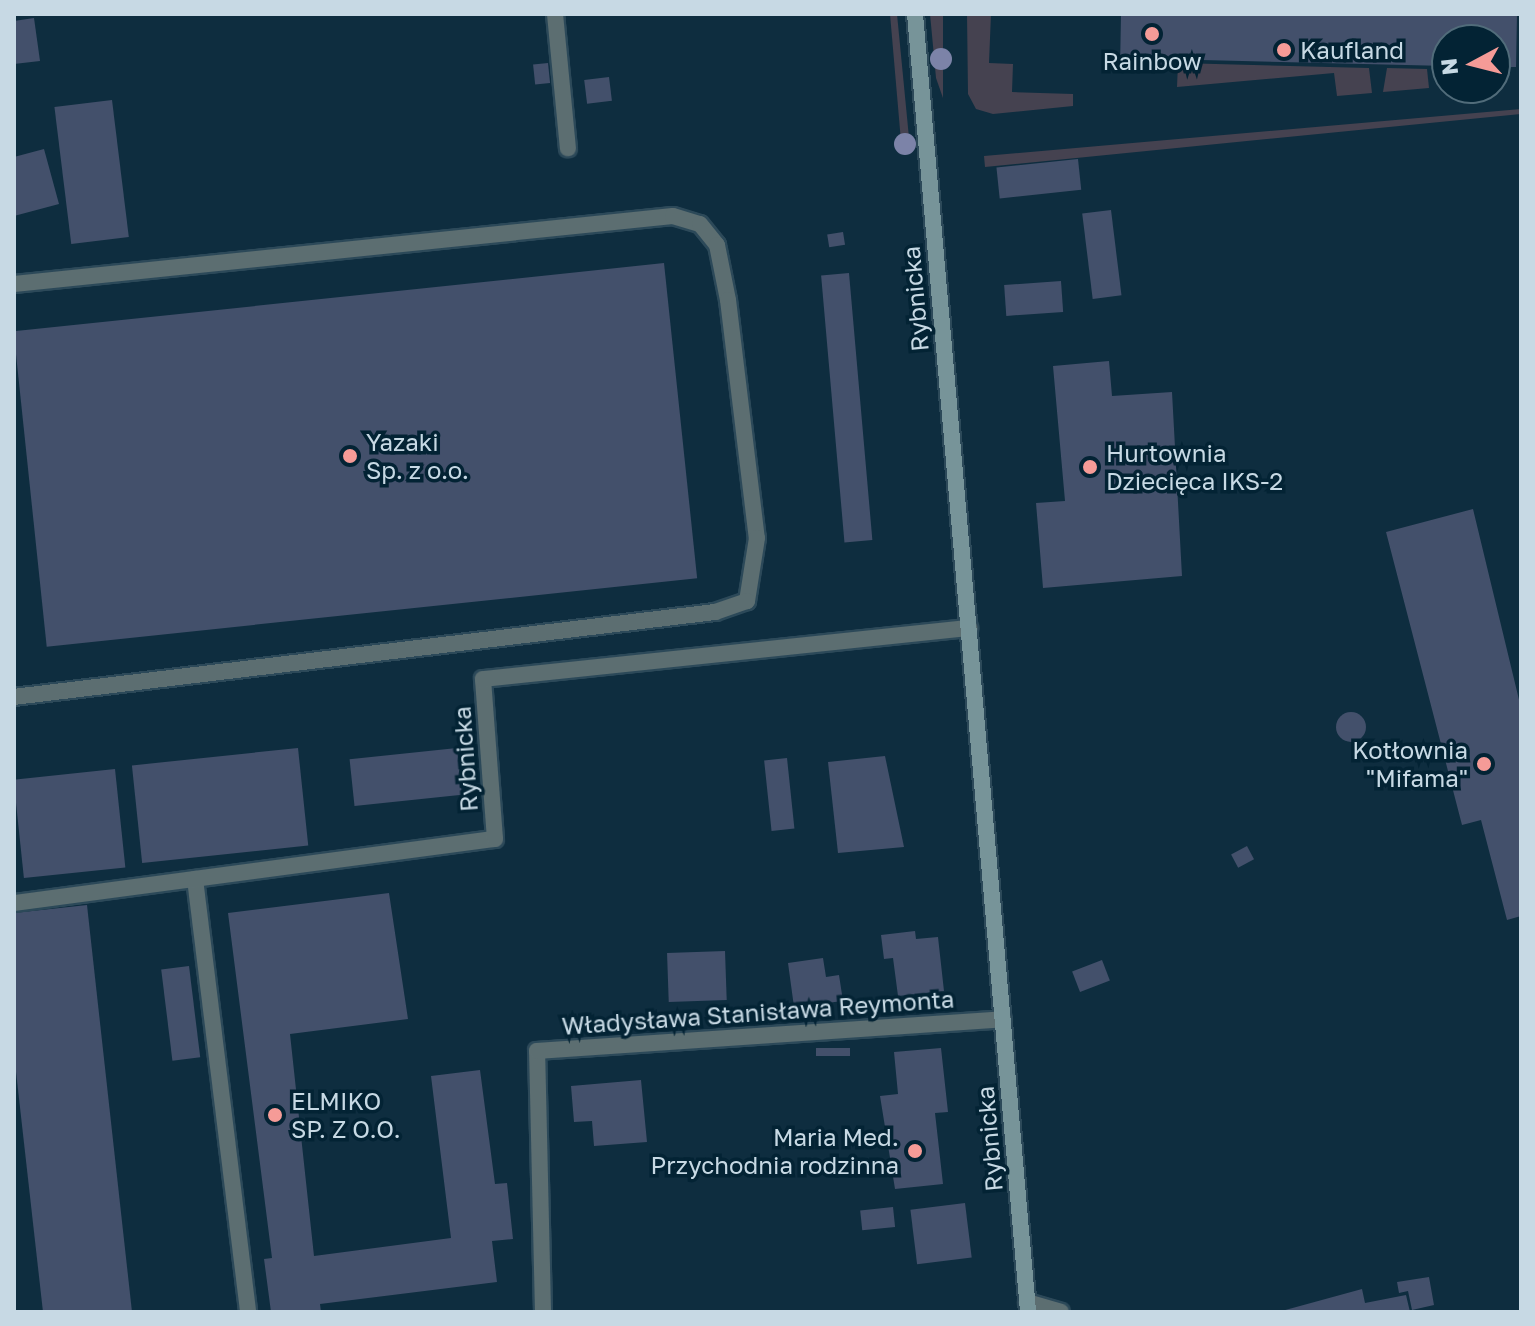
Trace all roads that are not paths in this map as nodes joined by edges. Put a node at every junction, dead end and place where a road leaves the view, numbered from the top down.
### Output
1 (555, 14) edge
2 (915, 14) edge
3 (568, 148) dead end
4 (14, 284) edge
5 (969, 628) junction
6 (14, 697) edge
7 (195, 879) junction
8 (14, 903) edge
9 (1003, 1019) junction
10 (1027, 1307) edge
11 (248, 1312) edge
12 (543, 1312) edge
13 (1061, 1312) edge

1 - 3 street
2 - 5 street, Rybnicka
4 - 6 street
5 - 7 street, Rybnicka
5 - 9 street, Rybnicka
7 - 8 street, Rybnicka
7 - 11 street
9 - 10 street, Rybnicka
9 - 12 street, Władysława Stanisława Reymonta
10 - 13 street

